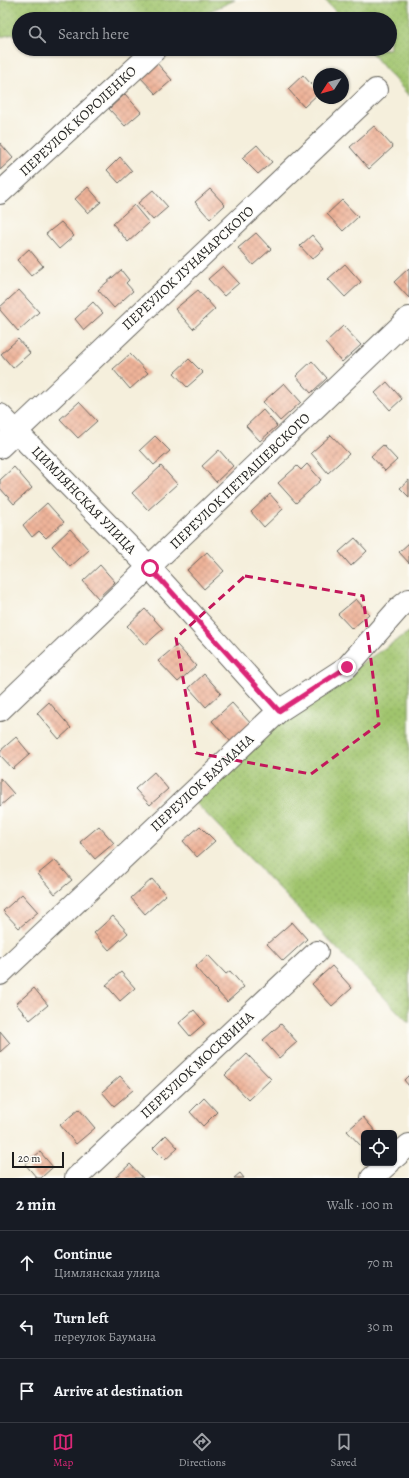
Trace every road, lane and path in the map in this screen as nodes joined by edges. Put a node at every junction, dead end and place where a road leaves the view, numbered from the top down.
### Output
1 (148, 56) edge
2 (376, 90) dead end
3 (0, 193) edge
4 (409, 318) edge
5 (0, 415) edge
6 (16, 431) junction
7 (0, 447) edge
8 (150, 568) junction
9 (409, 600) edge
10 (0, 710) edge
11 (279, 711) junction
12 (317, 952) dead end
13 (0, 974) edge
14 (409, 1145) edge
15 (397, 1155) edge
16 (386, 1166) edge
17 (76, 1178) edge
18 (372, 1178) edge

1 - 3 street, ПЕРЕУЛОК КОРОЛЕНКО
2 - 6 street, ПЕРЕУЛОК ЛУНАЧАРСКОГО
4 - 8 street, ПЕРЕУЛОК ПЕТРАШЕВСКОГО
5 - 6 street, ЦИМЛЯНСКАЯ УЛИЦА
6 - 7 street, ПЕРЕУЛОК ЛУНАЧАРСКОГО
6 - 8 street, ЦИМЛЯНСКАЯ УЛИЦА
8 - 10 street, ПЕРЕУЛОК ПЕТРАШЕВСКОГО
8 - 11 street, ЦИМЛЯНСКАЯ УЛИЦА
9 - 11 street, ПЕРЕУЛОК БАУМАНА
11 - 13 street, ПЕРЕУЛОК БАУМАНА
12 - 17 street, ПЕРЕУЛОК МОСКВИНА
14 - 15 street
16 - 18 street

